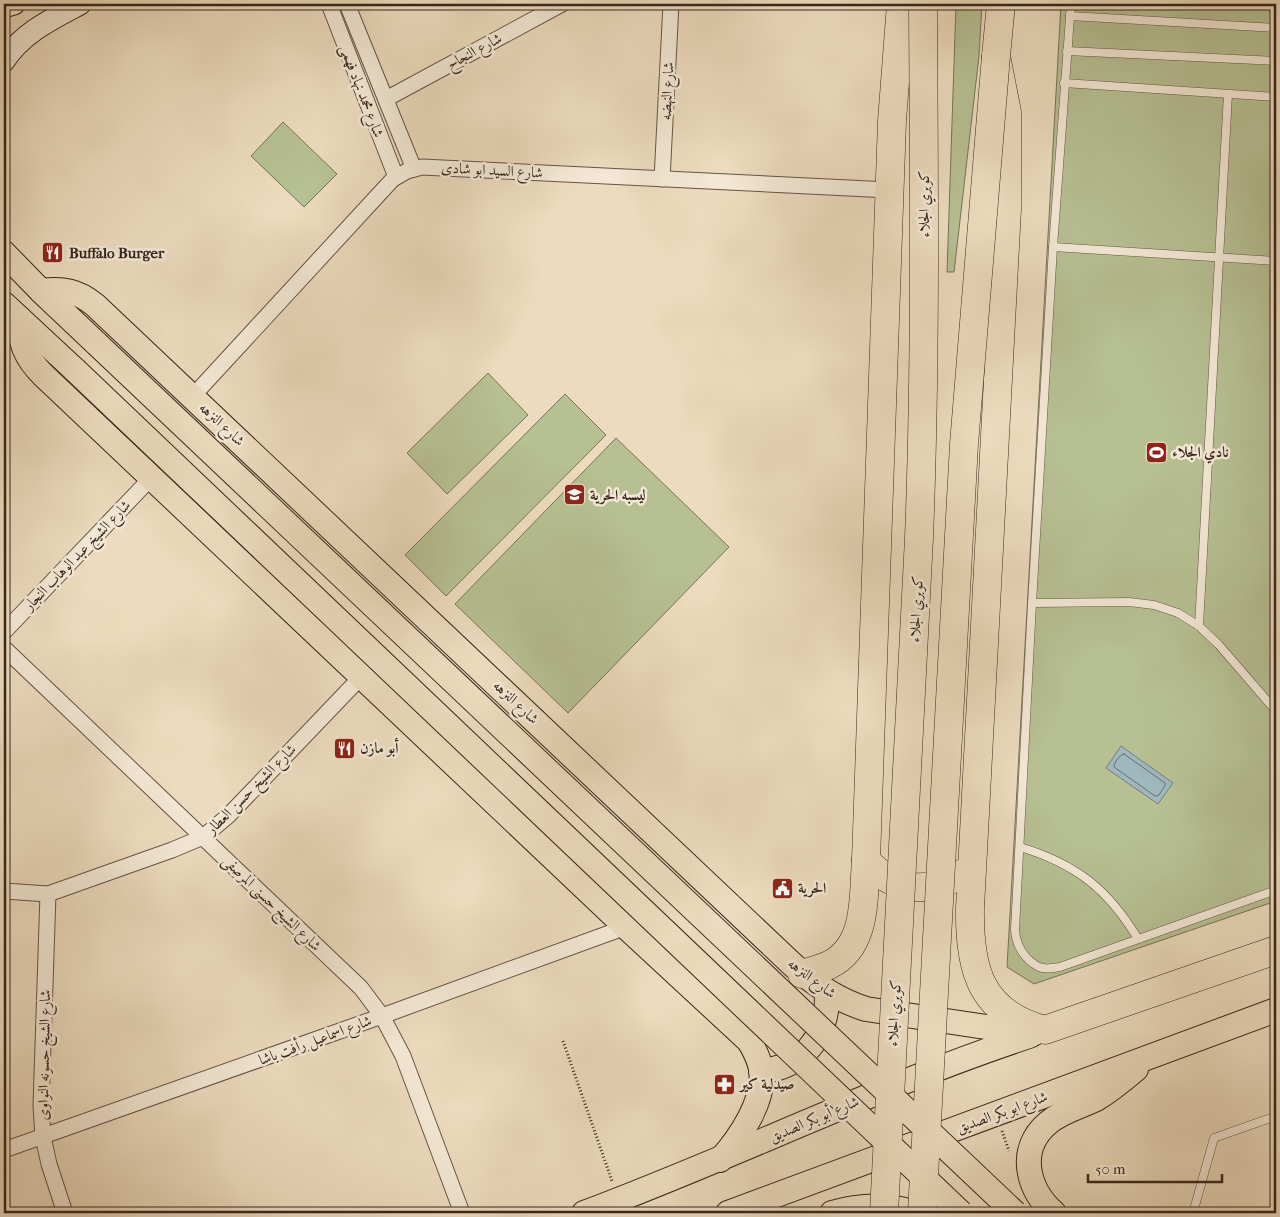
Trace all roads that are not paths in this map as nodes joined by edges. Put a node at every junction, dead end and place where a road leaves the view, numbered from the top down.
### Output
1 (14, 4) edge
2 (80, 4) edge
3 (329, 4) edge
4 (347, 4) edge
5 (562, 4) edge
6 (671, 4) edge
7 (901, 4) edge
8 (922, 4) edge
9 (1001, 4) edge
10 (1071, 4) edge
11 (4, 7) edge
12 (1070, 16) junction
13 (1276, 28) edge
14 (1067, 51) junction
15 (996, 56) junction
16 (4, 61) edge
17 (1276, 61) edge
18 (1064, 83) junction
19 (1228, 94) junction
20 (1276, 96) edge
21 (386, 99) junction
22 (414, 169) junction
23 (396, 177) junction
24 (662, 179) junction
25 (889, 190) junction
26 (1052, 246) junction
27 (4, 253) edge
28 (1219, 258) junction
29 (1276, 261) edge
30 (41, 291) junction
31 (12, 311) edge
32 (193, 396) junction
33 (151, 478) junction
34 (1032, 603) junction
35 (1200, 626) junction
36 (4, 632) edge
37 (4, 648) edge
38 (361, 676) junction
39 (1276, 711) edge
40 (203, 837) junction
41 (1020, 847) junction
42 (866, 860) junction
43 (972, 863) junction
44 (1276, 890) edge
45 (4, 891) edge
46 (48, 894) junction
47 (626, 927) junction
48 (1138, 939) junction
49 (1276, 950) edge
50 (802, 974) junction
51 (827, 993) junction
52 (1274, 1014) edge
53 (382, 1016) junction
54 (1039, 1032) junction
55 (1153, 1056) junction
56 (761, 1071) junction
57 (1276, 1116) edge
58 (43, 1137) junction
59 (4, 1150) edge
60 (720, 1160) junction
61 (735, 1212) edge
62 (65, 1213) edge
63 (462, 1213) edge
64 (584, 1213) edge
65 (832, 1213) edge
66 (884, 1213) edge
67 (915, 1213) edge
68 (922, 1213) edge
69 (961, 1213) edge
70 (1014, 1213) edge
71 (1054, 1213) edge
72 (1193, 1213) edge

1 - 11 street
2 - 16 street
3 - 23 street, شارع محمد نهاد فهمى
4 - 21 street, شارع محمد نهاد فهمى
5 - 21 street, شارع النجاح
6 - 24 street, شارع النهضه
7 - 25 highway
8 - 66 highway, كوبري الجلاء, bridge
9 - 15 highway
10 - 12 lane
12 - 13 lane
12 - 14 lane
14 - 17 lane
14 - 18 lane
15 - 43 highway
15 - 68 highway, bridge
18 - 19 lane
18 - 26 lane
19 - 20 lane
19 - 28 lane
21 - 22 street, شارع محمد نهاد فهمى
22 - 23 street, شارع السيد ابو شادى
22 - 24 street, شارع السيد ابو شادى
23 - 32 street, شارع السيد ابو شادى
24 - 25 street, شارع السيد ابو شادى
25 - 42 highway
26 - 28 lane
26 - 34 lane
27 - 30 main road
28 - 29 lane
28 - 35 lane
30 - 32 main road, شارع النزهه
30 - 70 main road, bridge
31 - 33 main road
31 - 69 main road, bridge
32 - 50 main road, شارع النزهه
33 - 36 street, شارع الشيخ عبد الوهاب النجار
33 - 38 main road
34 - 35 lane
34 - 41 lane
35 - 39 lane
37 - 40 street, شارع الشيخ حسنى المرصفى
38 - 40 street, شارع الشيخ حسن العطار
38 - 47 main road
40 - 46 street, شارع الشيخ حسن العطار
40 - 53 street, شارع الشيخ حسنى المرصفى
41 - 48 lane
41 - 48 lane
42 - 43 highway
42 - 50 highway
43 - 54 highway
44 - 48 lane
45 - 46 street, شارع الشيخ حسن العطار
46 - 58 street, شارع الشيخ حسونه النواوى
47 - 53 street, شارع اسماعيل رأفت باشا
47 - 56 main road
49 - 54 highway
50 - 51 main road, شارع النزهه
51 - 54 main road, شارع النزهه
51 - 56 main road
52 - 55 main road, شارع ابو بكر الصديق
53 - 58 street, شارع اسماعيل رأفت باشا
53 - 63 street, شارع الشيخ حسنى المرصفى
54 - 60 main road, شارع أبو بكر الصديق
55 - 61 main road, شارع ابو بكر الصديق
55 - 71 main road
56 - 60 main road
57 - 72 lane
58 - 59 street, شارع اسماعيل رأفت باشا
58 - 62 street, شارع الشيخ حسونه النواوى
60 - 64 main road, شارع أبو بكر الصديق
65 - 67 main road

